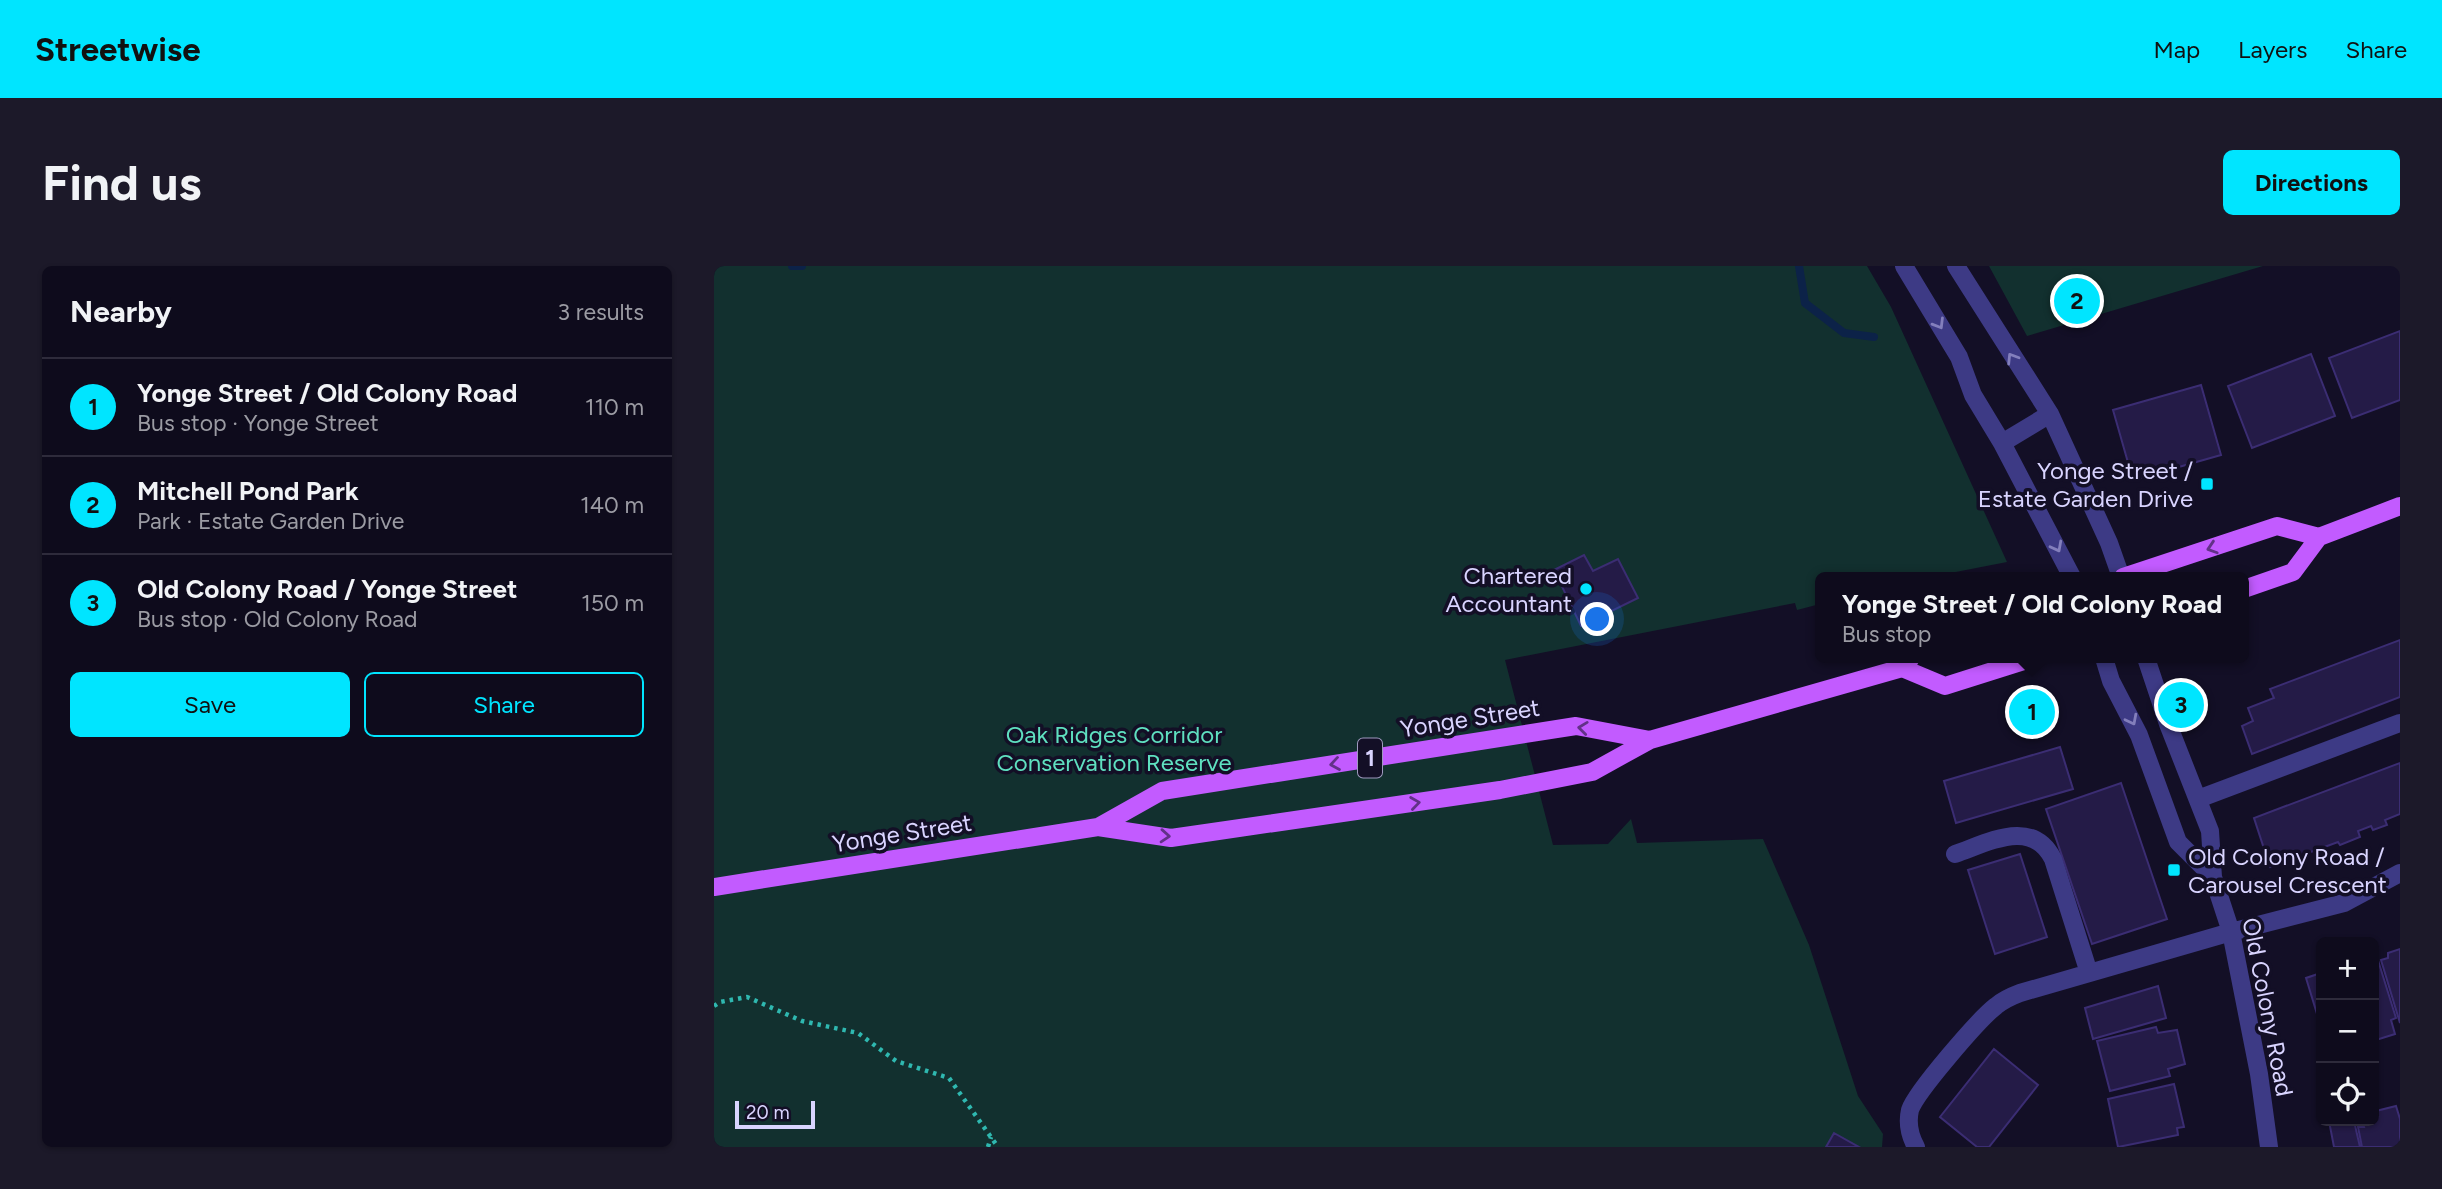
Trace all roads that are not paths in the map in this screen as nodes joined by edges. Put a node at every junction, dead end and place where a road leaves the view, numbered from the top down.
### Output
1 (1904, 266) edge
2 (1956, 266) edge
3 (2050, 414) junction
4 (2002, 443) junction
5 (2400, 506) edge
6 (2319, 537) junction
7 (2069, 572) edge
8 (2120, 572) edge
9 (2137, 572) edge
10 (2249, 587) edge
11 (1906, 663) edge
12 (2017, 663) edge
13 (2106, 663) edge
14 (2149, 663) edge
15 (2400, 723) edge
16 (1650, 740) junction
17 (2198, 799) junction
18 (1098, 827) junction
19 (1955, 854) dead end
20 (2400, 873) edge
21 (2213, 877) junction
22 (714, 887) edge
23 (2231, 932) junction
24 (2089, 973) junction
25 (1916, 1147) edge
26 (2269, 1147) edge

1 -> 4 street
3 -> 2 street
3 - 4 street
3 - 8 street
4 -> 7 street
5 - 6 main road
6 -> 9 main road
6 - 10 main road
11 - 12 main road, Yonge Street / 1
11 - 16 main road, Yonge Street / 1
13 -> 21 street, Old Colony Road
14 - 17 street, Old Colony Road
15 - 17 street
18 -> 16 main road, Yonge Street / 1
16 -> 18 main road, Yonge Street / 1
17 - 21 street, Old Colony Road
18 - 22 main road, Yonge Street / 1
19 - 24 street
20 - 23 street
21 - 23 street, Old Colony Road
23 - 24 street
23 - 26 street, Old Colony Road
24 - 25 street

